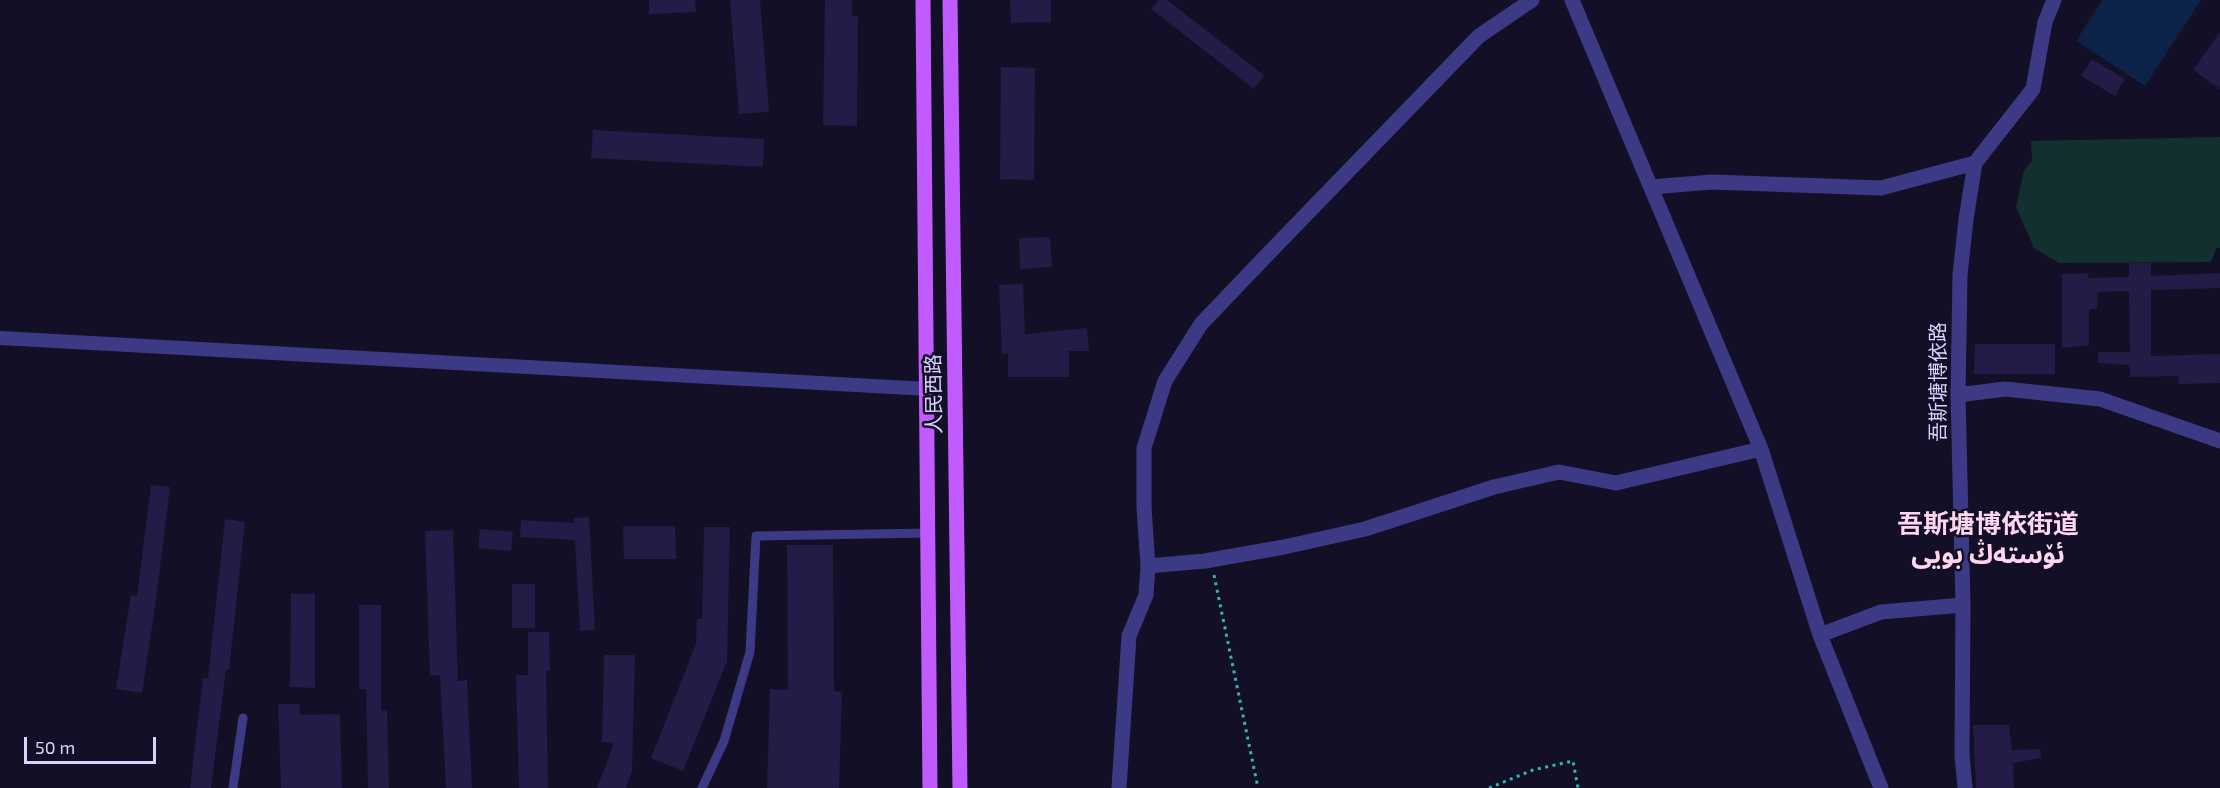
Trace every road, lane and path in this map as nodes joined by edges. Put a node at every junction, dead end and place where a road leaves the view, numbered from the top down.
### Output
1 (923, 0) edge
2 (950, 0) edge
3 (1532, 0) edge
4 (1572, 0) edge
5 (2054, 0) edge
6 (1976, 163) junction
7 (1651, 187) junction
8 (0, 338) edge
9 (928, 389) junction
10 (1958, 395) junction
11 (2220, 441) edge
12 (1761, 449) junction
13 (929, 533) junction
14 (1210, 560) junction
15 (1148, 566) junction
16 (1963, 605) junction
17 (1820, 635) junction
18 (243, 718) dead end
19 (233, 788) edge
20 (702, 788) edge
21 (930, 788) edge
22 (960, 788) edge
23 (1119, 788) edge
24 (1258, 788) edge
25 (1489, 788) edge
26 (1578, 788) edge
27 (1881, 788) edge
28 (1965, 788) edge

1 - 9 main road, 人民西路
2 - 22 main road, 人民西路
3 - 15 street
4 - 7 street
5 - 6 street, 吾斯塘博依路
6 - 7 street
6 - 10 street, 吾斯塘博依路
7 - 12 street
8 - 9 street
9 - 13 main road, 人民西路
10 - 11 street
10 - 16 street, 吾斯塘博依路
12 - 14 street
12 - 17 street
13 - 20 lane
13 - 21 main road, 人民西路
14 - 15 street
14 - 24 path
15 - 23 street
16 - 17 street
16 - 28 street, 吾斯塘博依路
17 - 27 street
18 - 19 lane
25 - 26 path

